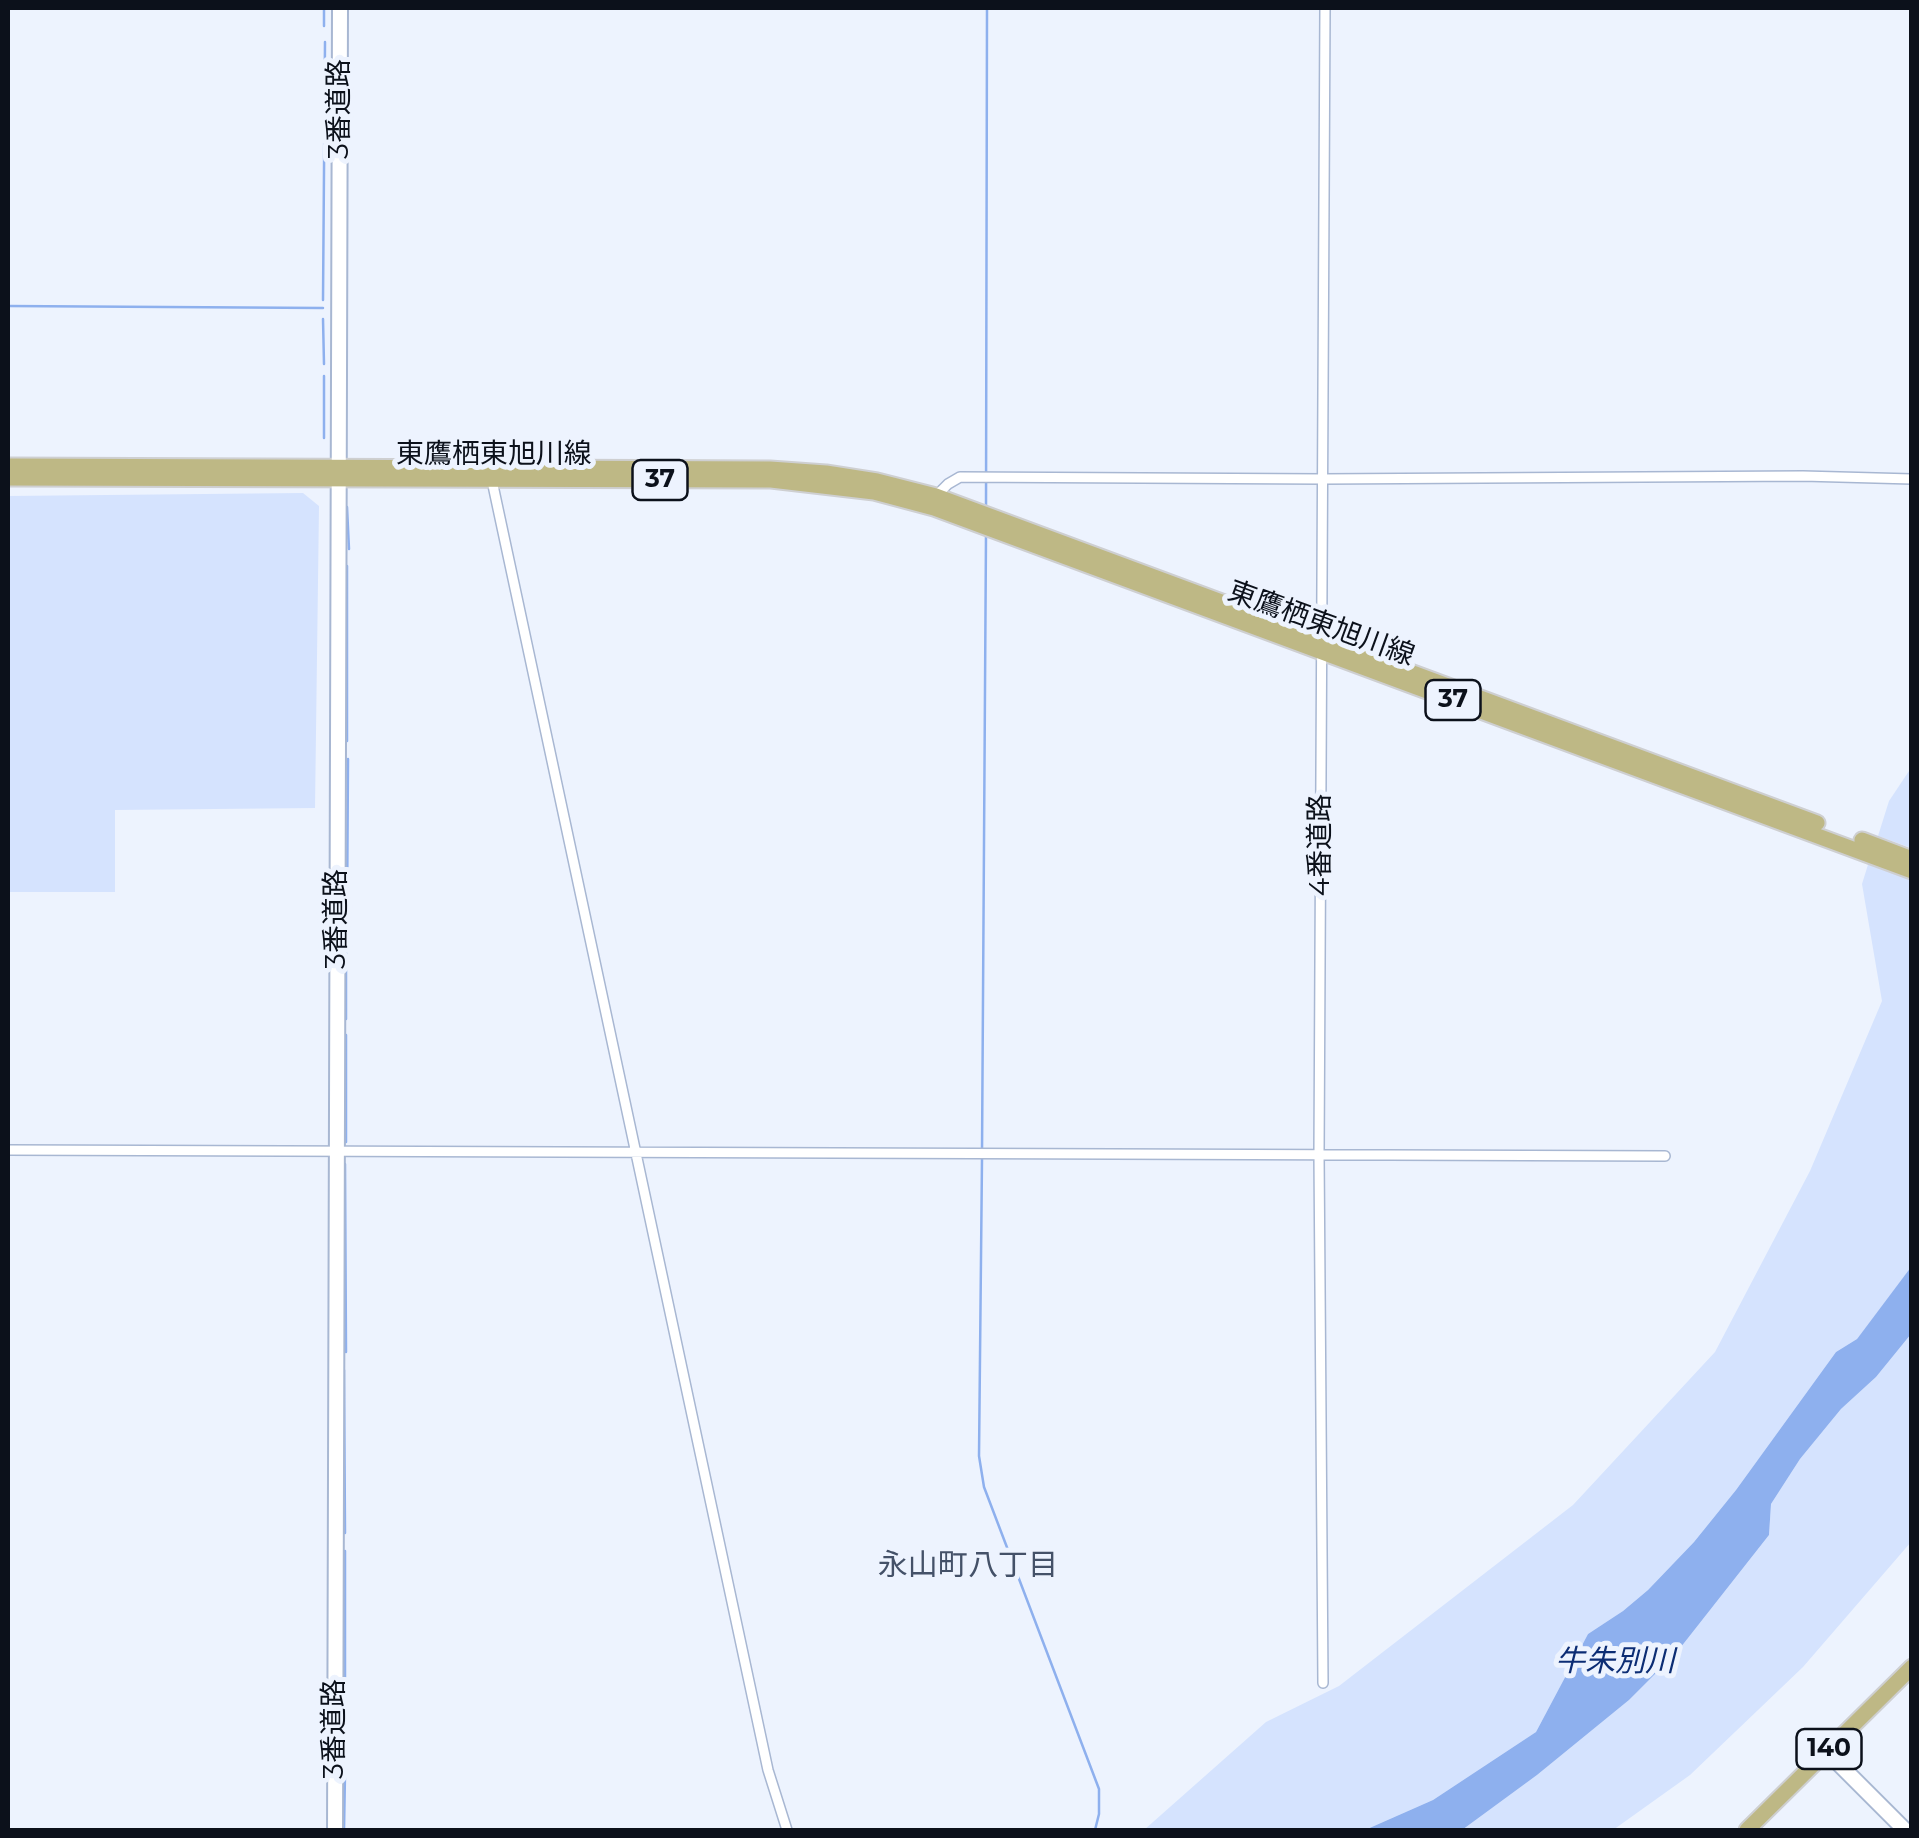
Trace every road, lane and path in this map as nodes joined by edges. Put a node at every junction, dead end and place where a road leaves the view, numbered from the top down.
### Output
1 (340, 8) edge
2 (1325, 8) edge
3 (8, 466) edge
4 (490, 473) junction
5 (338, 474) junction
6 (8, 478) edge
7 (1323, 479) junction
8 (1912, 479) edge
9 (934, 502) junction
10 (1322, 646) junction
11 (1912, 859) edge
12 (1912, 871) edge
13 (8, 1150) edge
14 (337, 1151) junction
15 (636, 1151) junction
16 (1319, 1154) junction
17 (1665, 1156) dead end
18 (1912, 1667) edge
19 (1323, 1683) dead end
20 (1826, 1752) junction
21 (335, 1830) edge
22 (787, 1830) edge
23 (1747, 1830) edge
24 (1905, 1830) edge

1 - 5 street, 3番道路
2 - 7 street, 4番道路
3 - 5 main road, 東鷹栖東旭川線 / 37
4 - 5 main road, 東鷹栖東旭川線 / 37
4 - 9 main road, 東鷹栖東旭川線 / 37
4 - 15 street
5 - 6 main road, 東鷹栖東旭川線 / 37
5 - 14 street, 3番道路
7 - 8 street
7 - 9 street
7 - 10 street, 4番道路
9 - 10 main road, 東鷹栖東旭川線 / 37
10 - 11 main road, 東鷹栖東旭川線 / 37
10 - 12 main road, 東鷹栖東旭川線 / 37
10 - 16 street, 4番道路
13 - 14 street
14 - 15 street
14 - 21 street, 3番道路
15 - 16 street
15 - 22 street
16 - 17 street
16 - 19 street, 4番道路
18 - 20 main road, 140
20 - 23 main road, 140
20 - 24 street

